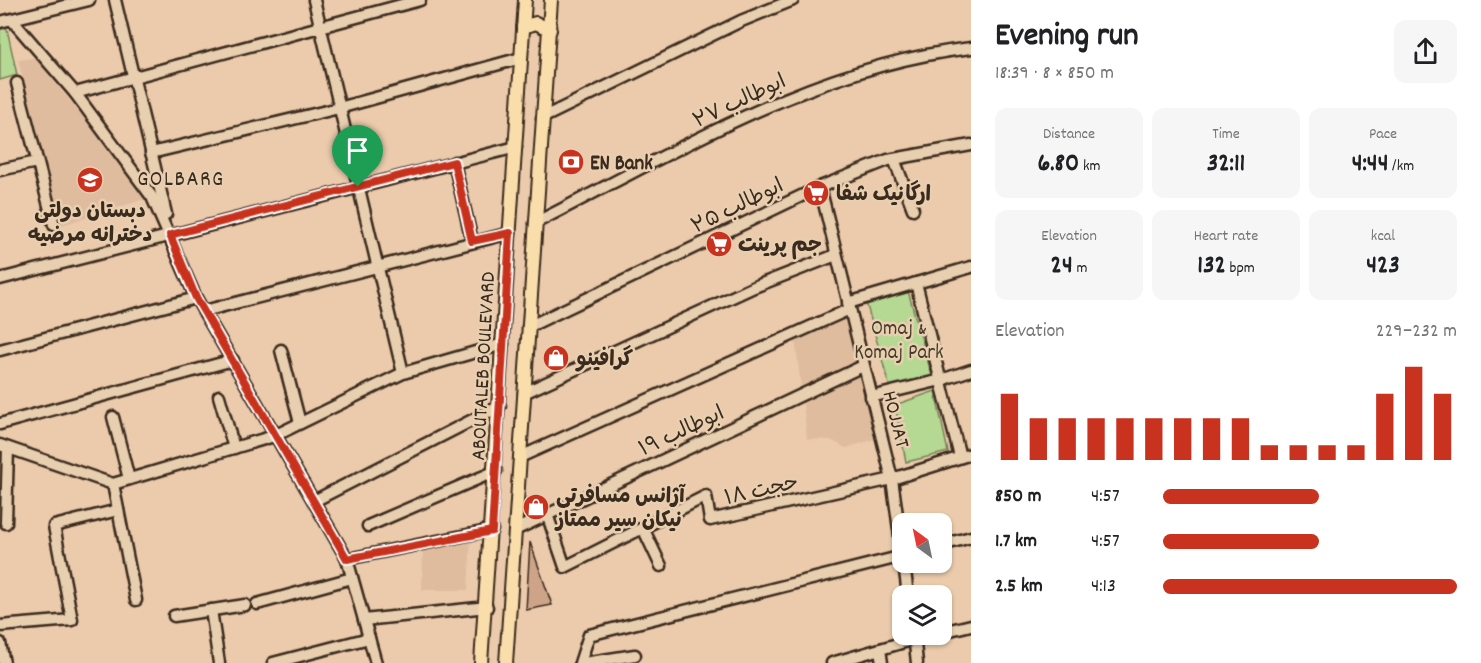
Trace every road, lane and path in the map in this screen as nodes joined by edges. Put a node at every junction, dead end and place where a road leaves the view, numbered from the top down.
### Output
1 (89, 0) edge
2 (115, 0) edge
3 (314, 0) edge
4 (420, 0) edge
5 (525, 0) edge
6 (552, 0) edge
7 (793, 0) edge
8 (12, 20) junction
9 (0, 22) edge
10 (320, 25) junction
11 (524, 27) junction
12 (550, 30) junction
13 (971, 48) edge
14 (521, 58) junction
15 (135, 78) junction
16 (16, 83) dead end
17 (75, 93) junction
18 (339, 108) junction
19 (542, 118) junction
20 (971, 145) edge
21 (516, 147) junction
22 (151, 153) junction
23 (894, 159) junction
24 (37, 162) junction
25 (454, 162) junction
26 (0, 170) edge
27 (820, 186) junction
28 (358, 187) junction
29 (913, 209) dead end
30 (535, 223) junction
31 (54, 225) dead end
32 (510, 233) junction
33 (170, 235) junction
34 (472, 241) junction
35 (836, 255) junction
36 (376, 266) junction
37 (971, 267) edge
38 (0, 279) edge
39 (916, 283) junction
40 (196, 298) junction
41 (849, 306) junction
42 (204, 311) junction
43 (528, 327) junction
44 (503, 344) junction
45 (0, 350) edge
46 (281, 350) dead end
47 (233, 360) junction
48 (863, 366) junction
49 (971, 370) edge
50 (403, 373) junction
51 (941, 380) junction
52 (524, 393) junction
53 (219, 396) dead end
54 (871, 397) junction
55 (500, 406) junction
56 (113, 417) dead end
57 (300, 423) junction
58 (0, 424) edge
59 (274, 436) junction
60 (4, 446) edge
61 (234, 448) junction
62 (971, 454) edge
63 (520, 457) junction
64 (960, 458) junction
65 (496, 471) junction
66 (129, 479) junction
67 (892, 479) junction
68 (113, 484) junction
69 (314, 501) junction
70 (118, 510) junction
71 (897, 513) edge
72 (547, 514) junction
73 (6, 523) dead end
74 (368, 526) dead end
75 (642, 528) junction
76 (515, 530) junction
77 (492, 531) junction
78 (971, 537) edge
79 (952, 542) edge
80 (347, 559) junction
81 (892, 560) edge
82 (661, 566) dead end
83 (352, 578) junction
84 (488, 587) junction
85 (511, 589) junction
86 (136, 600) dead end
87 (257, 604) dead end
88 (245, 605) dead end
89 (487, 607) junction
90 (211, 610) junction
91 (174, 616) dead end
92 (364, 621) junction
93 (971, 625) edge
94 (0, 626) edge
95 (952, 630) edge
96 (369, 638) junction
97 (0, 643) edge
98 (892, 645) edge
99 (915, 645) edge
100 (880, 649) junction
101 (635, 656) dead end
102 (4, 663) edge
103 (219, 663) edge
104 (273, 663) edge
105 (376, 663) edge
106 (482, 663) edge
107 (506, 663) edge
108 (582, 663) edge
109 (832, 663) edge
110 (882, 663) edge
111 (916, 663) edge

1 - 8 street
2 - 15 street
3 - 10 street
4 - 10 street
5 - 11 main road, ABOUTALEB BOULEVARD
6 - 12 main road, ABOUTALEB BOULEVARD
7 - 19 street
8 - 9 street
8 - 17 street
10 - 15 street
10 - 18 street
11 - 12 main road
11 - 14 main road, ABOUTALEB BOULEVARD
12 - 19 main road, ABOUTALEB BOULEVARD
13 - 30 street, ابوطالب ۲۷
14 - 18 street
14 - 21 main road, ABOUTALEB BOULEVARD
15 - 17 street
15 - 22 street
16 - 24 street
17 - 33 street
18 - 22 street
18 - 28 street
19 - 30 main road, ABOUTALEB BOULEVARD
20 - 23 street, ابوطالب ۲۵
21 - 25 street
21 - 32 main road, ABOUTALEB BOULEVARD
22 - 33 street
23 - 27 street, ابوطالب ۲۵
23 - 29 street
24 - 26 street
24 - 31 street
25 - 28 street
25 - 34 street
27 - 35 street, HOJJAT
27 - 43 street, ابوطالب ۲۵
28 - 33 street
28 - 36 street
30 - 43 main road, ABOUTALEB BOULEVARD
32 - 34 street
32 - 44 main road, ABOUTALEB BOULEVARD
33 - 38 street
33 - 40 street
34 - 36 street
35 - 41 street, HOJJAT
35 - 52 street
36 - 42 street
36 - 50 street
37 - 39 street
39 - 41 street
39 - 51 street
40 - 42 street
40 - 45 street
41 - 48 street, HOJJAT
41 - 63 street
42 - 47 street
43 - 52 main road, ABOUTALEB BOULEVARD
44 - 50 street
44 - 55 main road, ABOUTALEB BOULEVARD
46 - 57 street
47 - 58 street
47 - 59 street
48 - 54 street, HOJJAT
48 - 72 street, ابوطالب ۱۹
49 - 51 street
50 - 57 street
51 - 54 street
51 - 64 street
52 - 63 main road, ABOUTALEB BOULEVARD
53 - 61 street
54 - 67 street, HOJJAT
55 - 65 main road, ABOUTALEB BOULEVARD
55 - 69 street
56 - 66 street
57 - 59 street
59 - 61 street
59 - 69 street
60 - 68 street
60 - 73 street
61 - 66 street
62 - 64 street
63 - 76 main road, ABOUTALEB BOULEVARD
64 - 67 street
65 - 74 street
65 - 77 main road, ABOUTALEB BOULEVARD
66 - 68 street
67 - 71 street, HOJJAT
67 - 75 street, حجت ۱۸
68 - 70 street
69 - 80 street
70 - 86 street
70 - 94 street
72 - 75 street, حجت ۱۸
72 - 76 street, ابوطالب ۱۹
75 - 82 street
76 - 85 main road, ABOUTALEB BOULEVARD
77 - 80 street
77 - 84 main road, ABOUTALEB BOULEVARD
78 - 79 street
80 - 83 street
81 - 108 street
83 - 87 street
83 - 92 street
84 - 85 main road
84 - 89 main road, ABOUTALEB BOULEVARD
85 - 107 main road, ABOUTALEB BOULEVARD
88 - 90 street
89 - 92 street
89 - 106 main road, ABOUTALEB BOULEVARD
90 - 91 street
90 - 103 street
92 - 96 street
93 - 95 street
96 - 104 street
96 - 105 street
97 - 102 street
98 - 100 street
99 - 111 street
100 - 109 street
100 - 110 street
101 - 108 street

